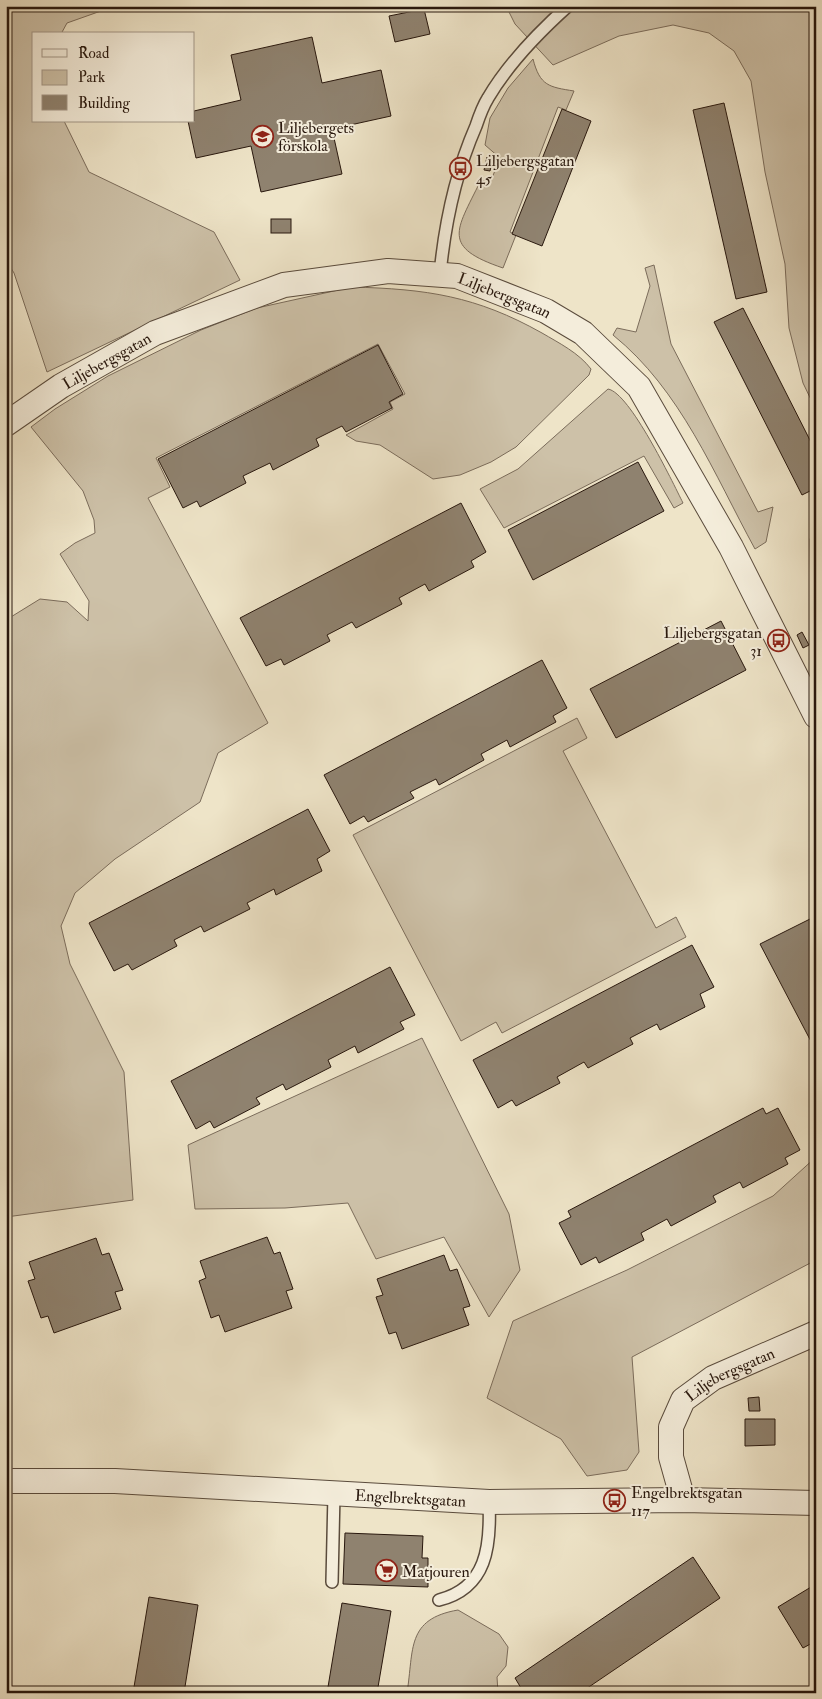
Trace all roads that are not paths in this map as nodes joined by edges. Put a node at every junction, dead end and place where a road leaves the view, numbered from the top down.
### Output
1 (568, 6) edge
2 (440, 274) junction
3 (6, 424) edge
4 (816, 716) edge
5 (816, 1333) edge
6 (6, 1481) edge
7 (334, 1494) junction
8 (683, 1500) junction
9 (489, 1502) junction
10 (816, 1503) edge
11 (332, 1582) dead end
12 (439, 1600) dead end

1 - 2 lane
2 - 3 street, Liljebergsgatan
2 - 4 street, Liljebergsgatan
5 - 8 street, Liljebergsgatan
6 - 7 street, Engelbrektsgatan
7 - 9 street, Engelbrektsgatan
7 - 11 lane
8 - 9 street, Engelbrektsgatan
8 - 10 street, Engelbrektsgatan
9 - 12 lane

